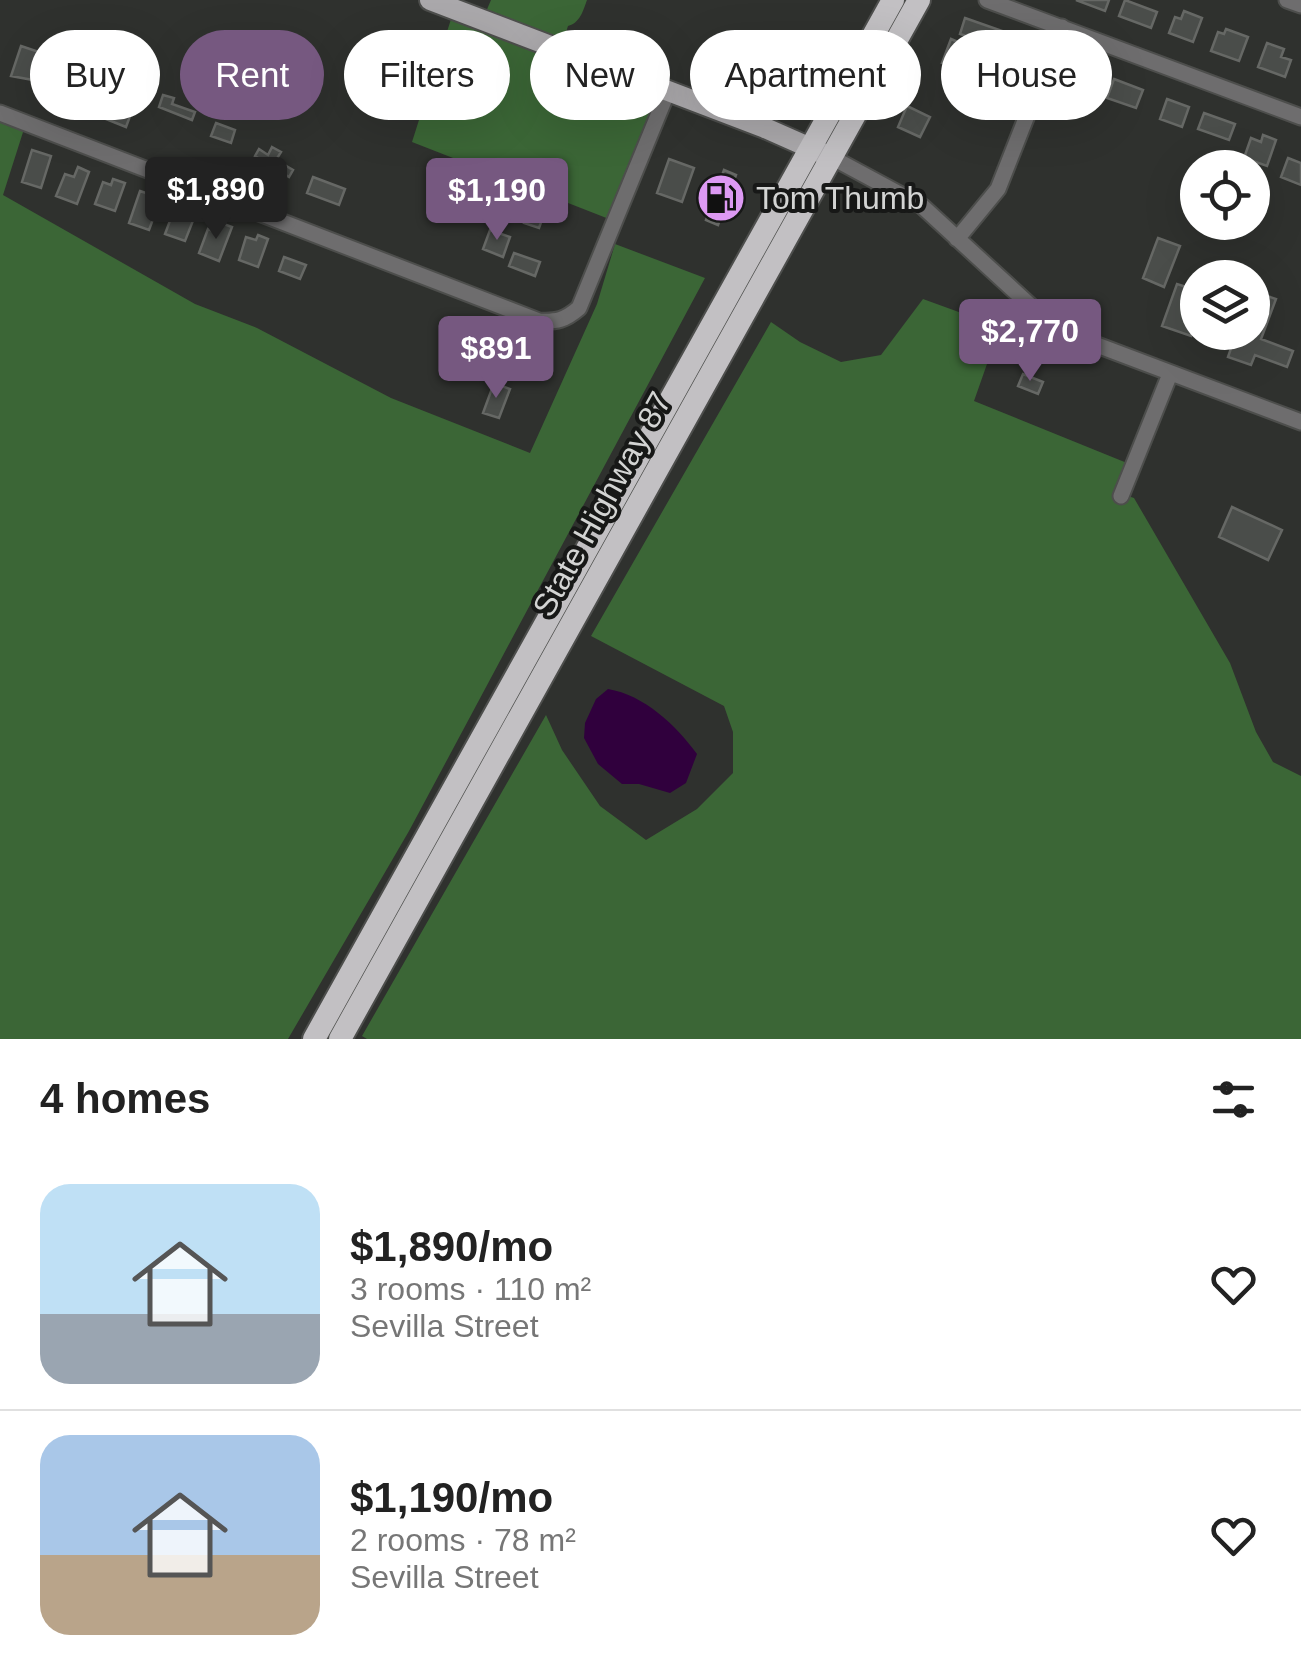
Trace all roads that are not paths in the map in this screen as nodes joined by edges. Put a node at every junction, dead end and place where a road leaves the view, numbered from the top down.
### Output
1 (430, 0) edge
2 (893, 0) edge
3 (919, 0) edge
4 (989, 0) edge
5 (1287, 0) edge
6 (1301, 5) edge
7 (476, 8) edge
8 (1062, 27) junction
9 (530, 31) edge
10 (670, 92) edge
11 (0, 112) edge
12 (1301, 117) edge
13 (656, 120) edge
14 (821, 152) junction
15 (958, 239) junction
16 (1170, 374) junction
17 (1301, 422) edge
18 (1122, 496) dead end
19 (335, 1034) edge

1 - 7 main road
2 - 14 highway
3 - 14 highway, State Highway 87
4 - 8 street
5 - 6 street
7 - 9 main road
8 - 12 street
8 - 15 street
10 - 14 main road
11 - 13 street
14 - 15 street
14 - 19 highway, State Highway 87
15 - 16 street
16 - 17 street
16 - 18 street

